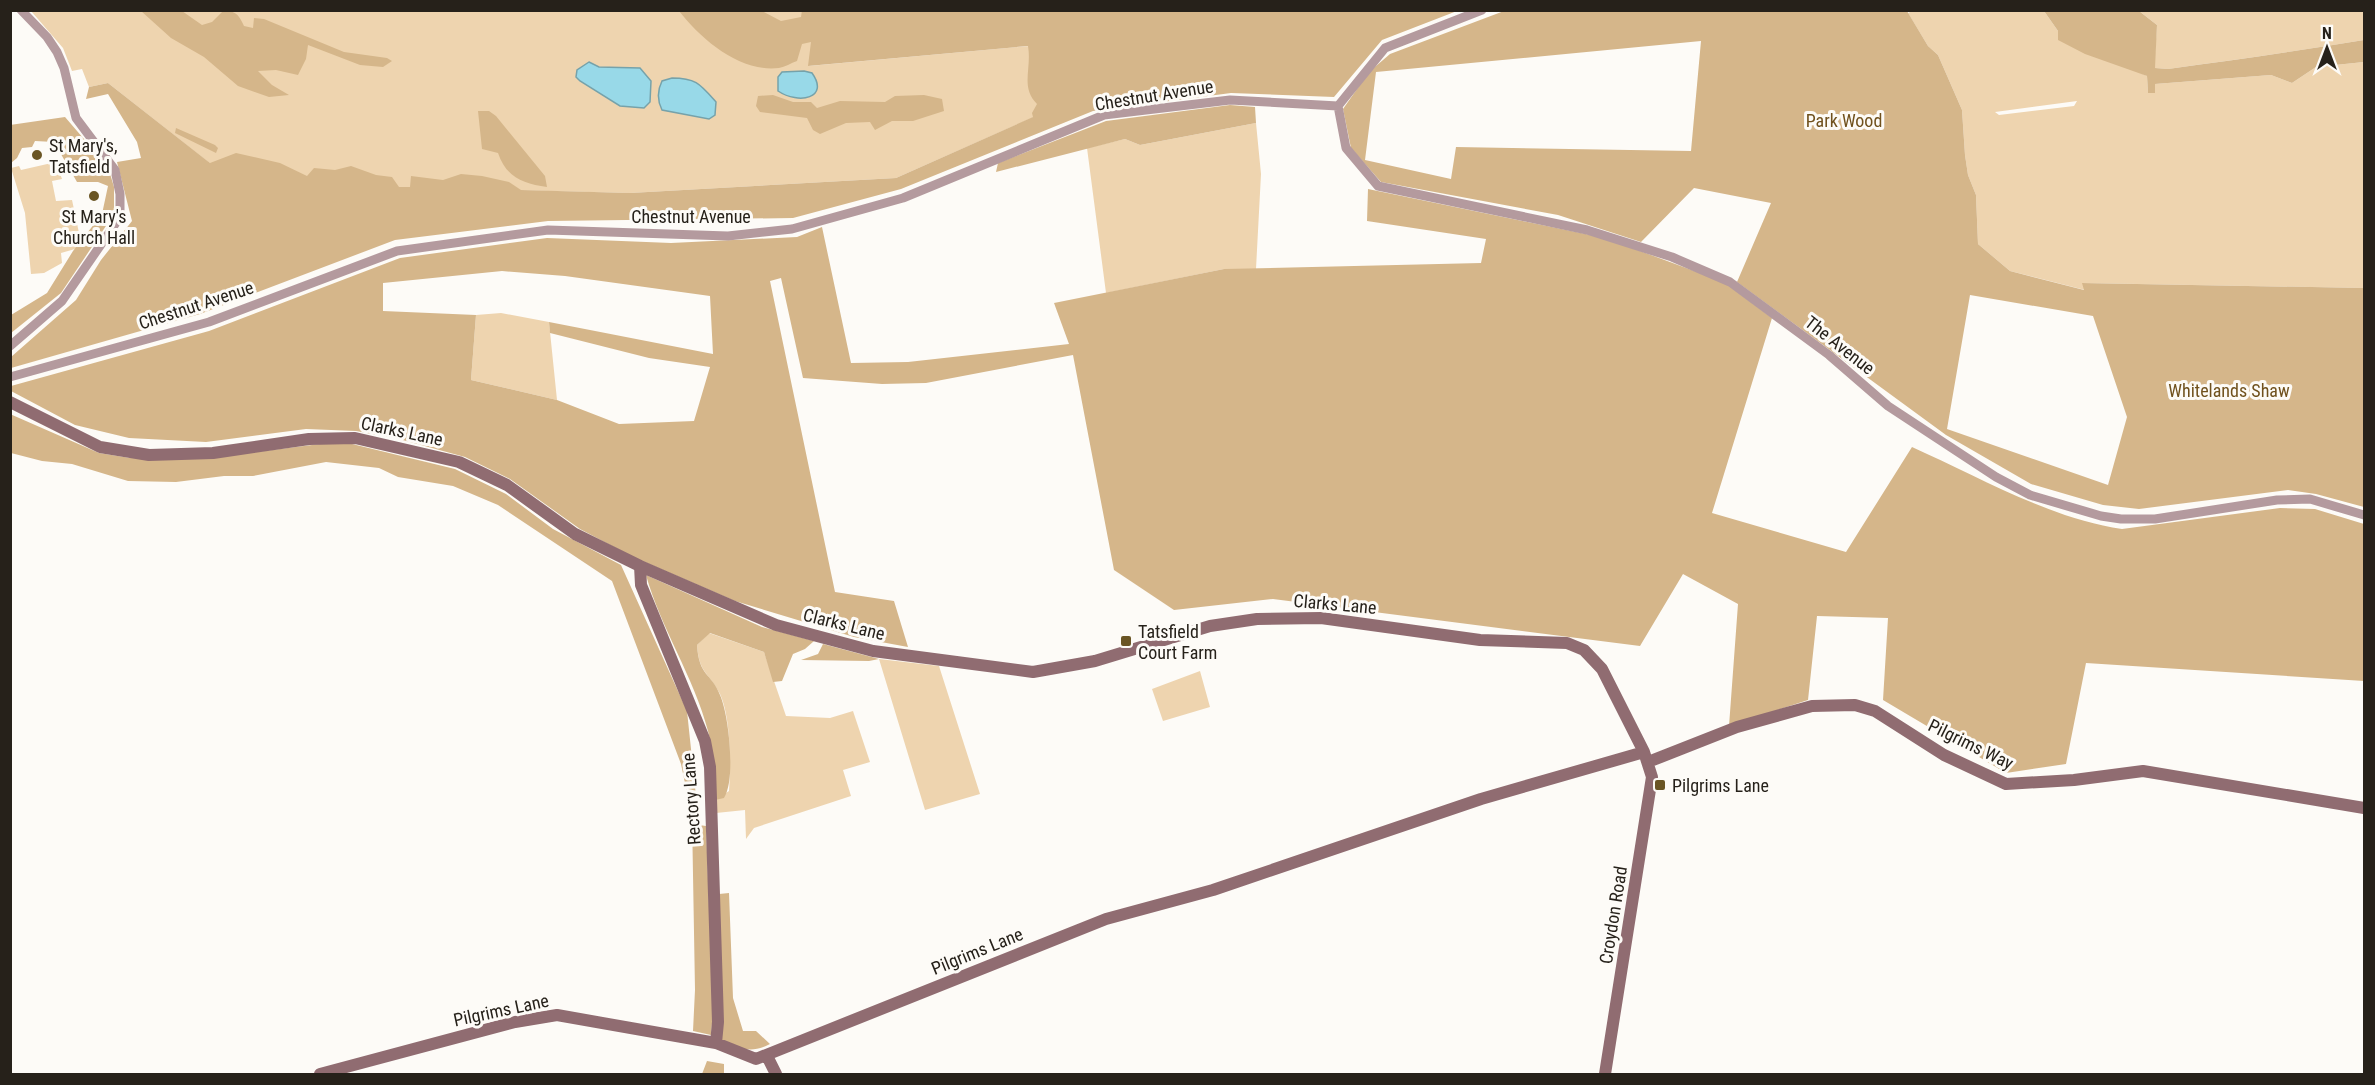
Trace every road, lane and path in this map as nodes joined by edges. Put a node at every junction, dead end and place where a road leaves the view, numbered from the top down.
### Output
1 (21, 10) edge
2 (1482, 10) edge
3 (1338, 106) junction
4 (10, 346) edge
5 (10, 377) edge
6 (10, 402) edge
7 (2364, 515) edge
8 (640, 566) junction
9 (1646, 757) junction
10 (2364, 808) edge
11 (716, 1043) junction
12 (767, 1056) junction
13 (320, 1074) edge
14 (776, 1074) edge
15 (1605, 1074) edge

1 - 4 street
2 - 3 street
3 - 5 street, Chestnut Avenue
3 - 7 street, The Avenue
6 - 8 street, Clarks Lane
8 - 9 street, Clarks Lane
8 - 11 street, Rectory Lane
9 - 10 street, Pilgrims Way
9 - 12 street, Pilgrims Lane
9 - 15 street, Croydon Road
11 - 12 street, Pilgrims Lane
11 - 13 street, Pilgrims Lane
12 - 14 street

